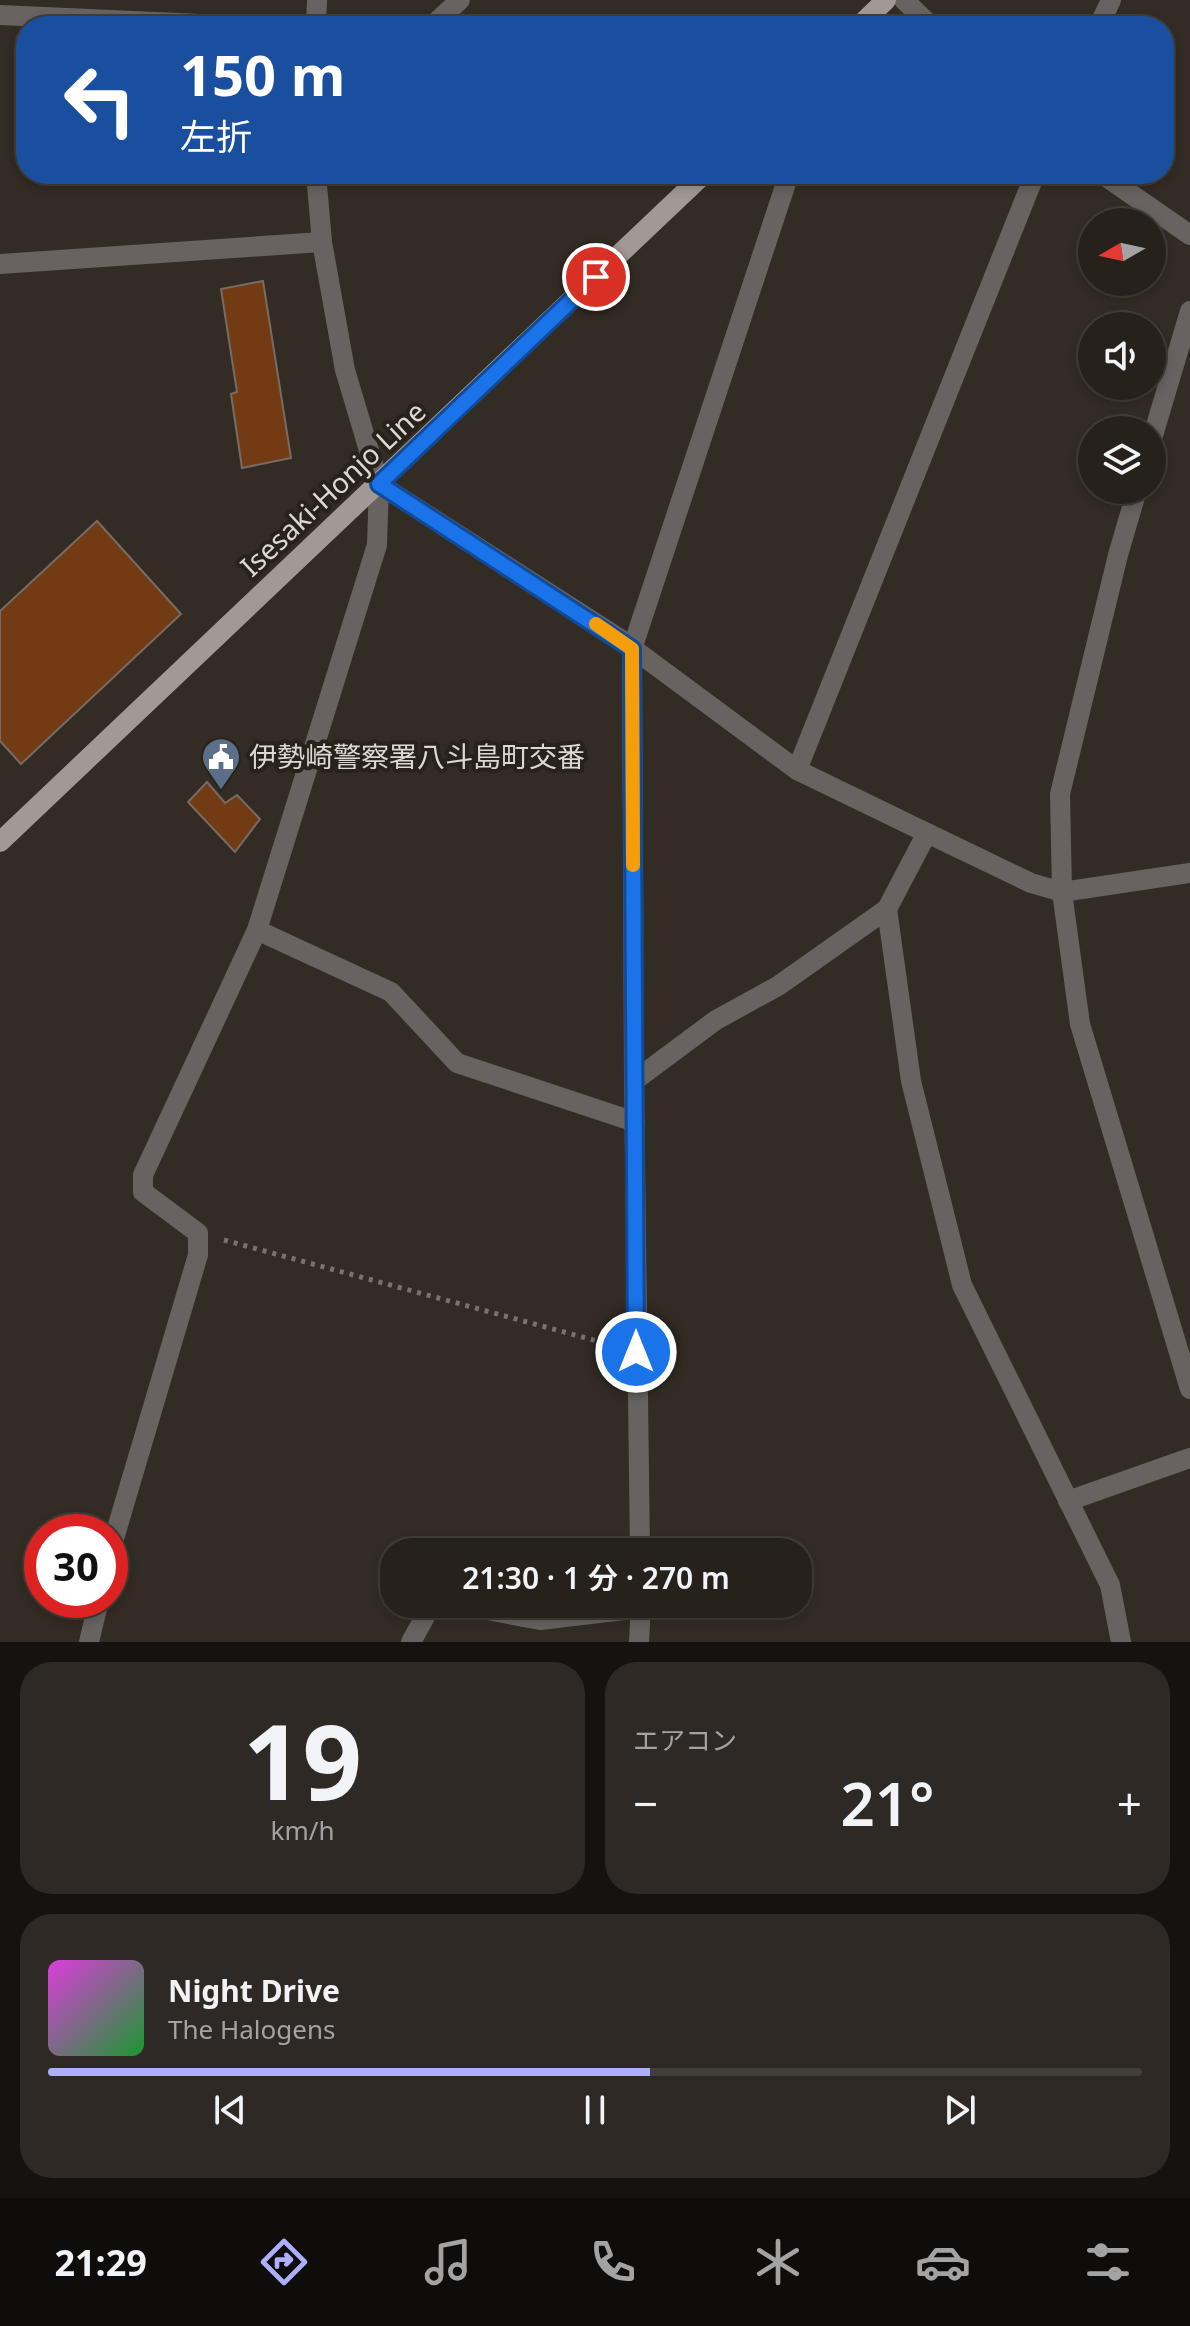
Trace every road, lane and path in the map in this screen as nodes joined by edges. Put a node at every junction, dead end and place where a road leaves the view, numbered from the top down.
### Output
1 (460, 0) edge
2 (886, 0) edge
3 (904, 0) edge
4 (0, 15) edge
5 (22, 16) edge
6 (443, 16) edge
7 (869, 16) edge
8 (921, 16) edge
9 (317, 184) edge
10 (694, 184) edge
11 (786, 184) edge
12 (1031, 184) edge
13 (1116, 184) edge
14 (1190, 235) edge
15 (322, 242) junction
16 (0, 264) edge
17 (1190, 311) edge
18 (1159, 416) edge
19 (379, 484) junction
20 (1133, 504) edge
21 (632, 649) junction
22 (797, 770) junction
23 (927, 833) junction
24 (0, 842) edge
25 (1190, 873) edge
26 (1062, 892) junction
27 (887, 909) junction
28 (257, 930) junction
29 (634, 1081) junction
30 (635, 1122) junction
31 (198, 1233) junction
32 (636, 1352) junction
33 (1190, 1389) edge
34 (1190, 1458) edge
35 (1068, 1501) junction
36 (121, 1514) edge
37 (640, 1538) edge
38 (95, 1618) edge
39 (424, 1618) edge
40 (529, 1618) edge
41 (554, 1618) edge
42 (640, 1618) edge
43 (89, 1642) edge
44 (411, 1642) edge
45 (639, 1642) edge
46 (1121, 1642) edge

1 - 6 street
2 - 7 main road
3 - 8 street
4 - 5 street
9 - 15 street
10 - 19 main road, Isesaki-Honjo Line
11 - 21 street
12 - 22 street
13 - 14 street
15 - 16 street
15 - 19 street
17 - 18 street
19 - 21 street
19 - 24 main road, Isesaki-Honjo Line
19 - 28 street
20 - 26 street
21 - 22 street
21 - 29 street
22 - 23 street
23 - 26 street
23 - 27 street
25 - 26 street
26 - 33 street
27 - 29 street
27 - 35 street
28 - 30 street
28 - 31 street
29 - 30 street
30 - 32 street
31 - 32 path
31 - 36 street
32 - 37 street
34 - 35 street
35 - 46 street
38 - 43 street
39 - 44 street
40 - 41 street
42 - 45 street

